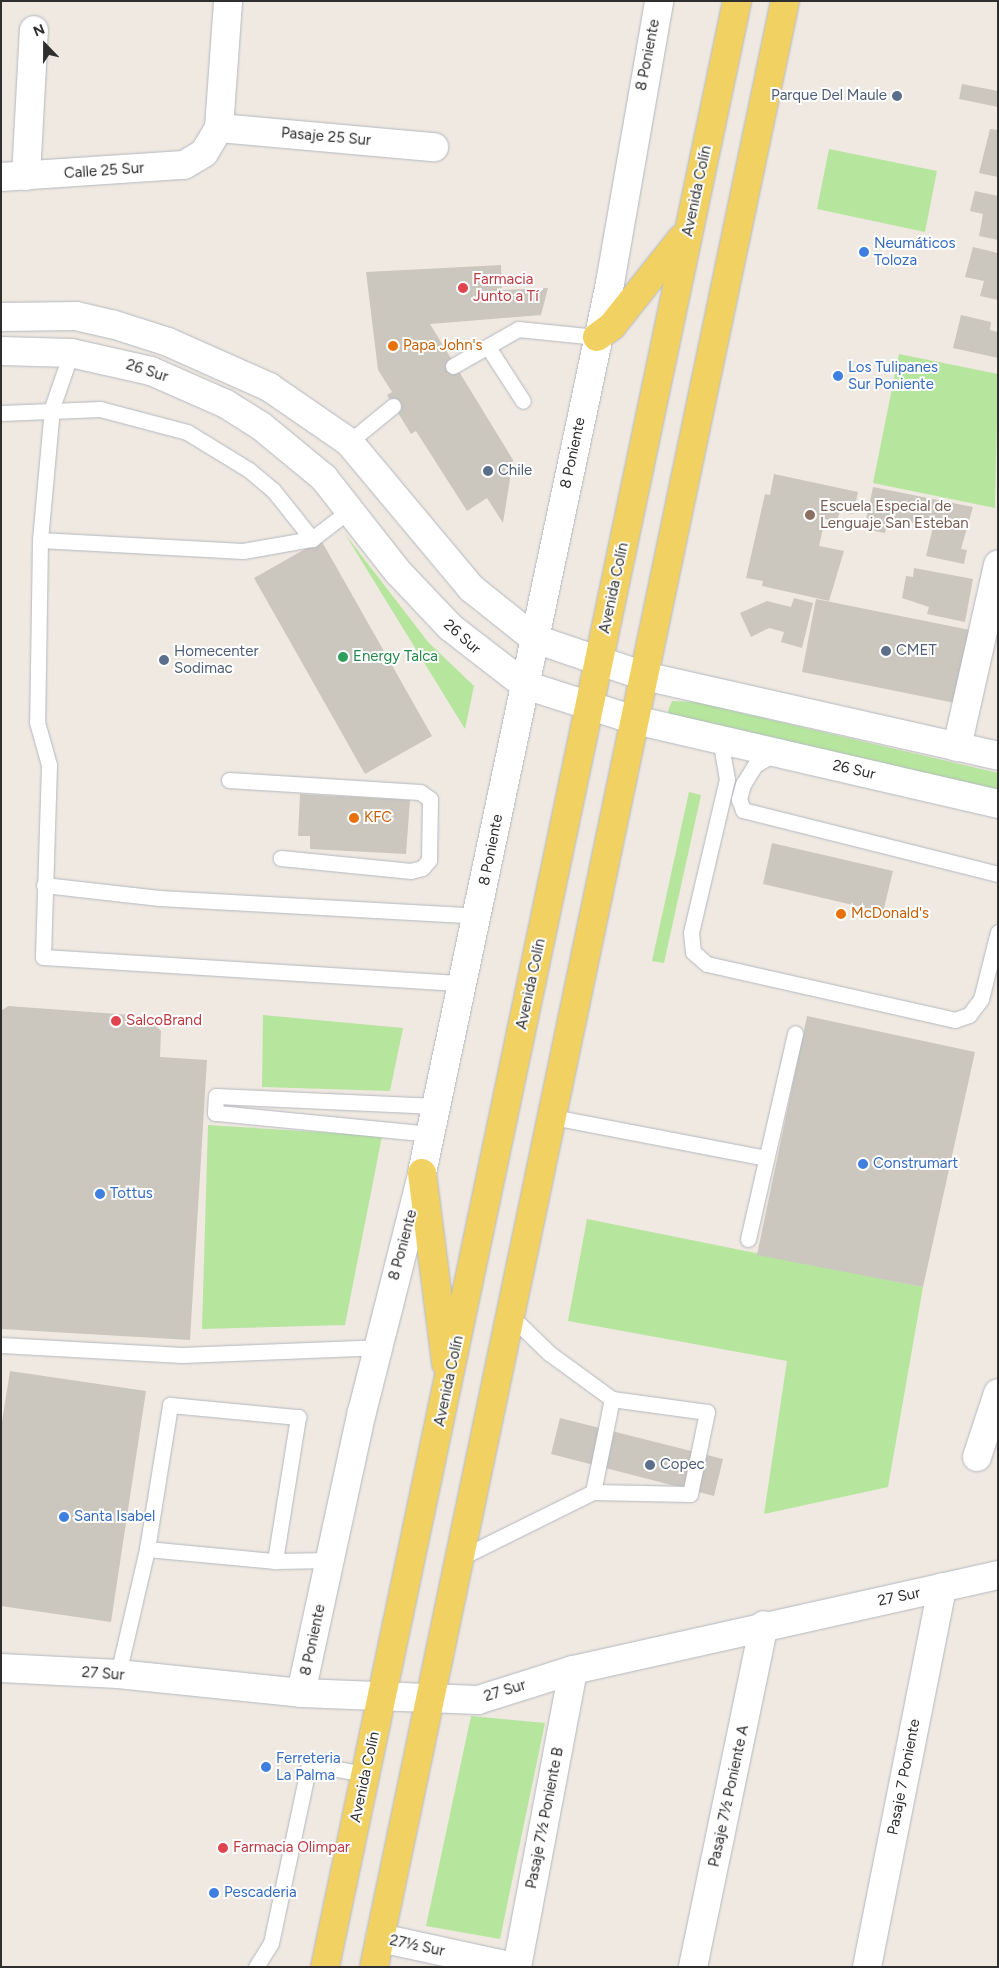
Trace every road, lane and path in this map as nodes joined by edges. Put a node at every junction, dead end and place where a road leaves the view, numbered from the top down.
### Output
1 (228, 1) edge
2 (659, 1) edge
3 (737, 1) edge
4 (785, 1) edge
5 (34, 30) dead end
6 (219, 128) junction
7 (434, 147) dead end
8 (13, 177) edge
9 (689, 226) junction
10 (1, 317) edge
11 (112, 324) junction
12 (597, 338) junction
13 (488, 347) junction
14 (1, 351) edge
15 (71, 353) junction
16 (453, 366) dead end
17 (523, 401) dead end
18 (393, 406) dead end
19 (52, 408) junction
20 (1, 412) edge
21 (348, 442) junction
22 (351, 509) junction
23 (312, 539) junction
24 (40, 540) junction
25 (998, 565) edge
26 (535, 639) junction
27 (599, 664) junction
28 (644, 676) junction
29 (525, 685) junction
30 (589, 707) junction
31 (635, 720) junction
32 (720, 739) junction
33 (957, 747) junction
34 (776, 752) junction
35 (998, 756) edge
36 (229, 780) dead end
37 (998, 804) edge
38 (281, 858) dead end
39 (998, 874) edge
40 (44, 885) junction
41 (478, 916) junction
42 (998, 932) edge
43 (462, 983) junction
44 (795, 1034) dead end
45 (436, 1106) junction
46 (553, 1117) junction
47 (431, 1134) junction
48 (766, 1158) junction
49 (422, 1173) junction
50 (748, 1239) dead end
51 (511, 1316) junction
52 (1, 1346) edge
53 (378, 1347) junction
54 (449, 1382) junction
55 (998, 1393) edge
56 (612, 1399) junction
57 (977, 1457) dead end
58 (593, 1492) junction
59 (147, 1549) junction
60 (460, 1558) junction
61 (331, 1560) junction
62 (275, 1561) junction
63 (998, 1575) edge
64 (942, 1587) junction
65 (764, 1625) junction
66 (1, 1668) edge
67 (573, 1670) junction
68 (118, 1674) junction
69 (302, 1694) junction
70 (382, 1696) junction
71 (431, 1696) junction
72 (366, 1774) junction
73 (380, 1938) junction
74 (256, 1967) edge
75 (325, 1967) edge
76 (374, 1967) edge
77 (516, 1967) edge
78 (693, 1967) edge
79 (867, 1967) edge

1 - 6 street
2 - 12 street, 8 Poniente
3 - 9 main road, Avenida Colín
4 - 28 main road
5 - 8 street
6 - 7 street, Pasaje 25 Sur
6 - 8 street, Calle 25 Sur
9 - 12 main road
9 - 27 main road, Avenida Colín
10 - 11 street
11 - 15 street
11 - 21 street
12 - 13 lane
12 - 26 street, 8 Poniente
13 - 16 lane
13 - 17 lane
14 - 15 street, 26 Sur
15 - 19 lane
15 - 22 street, 26 Sur
18 - 21 lane
19 - 20 lane
19 - 23 lane
19 - 24 lane
21 - 26 street
22 - 23 lane
22 - 29 street, 26 Sur
23 - 24 lane
24 - 40 lane
25 - 33 street
26 - 27 street
26 - 29 street, 8 Poniente
27 - 28 street
27 - 30 main road, Avenida Colín
28 - 31 main road
28 - 33 street
29 - 30 street, 26 Sur
29 - 41 street, 8 Poniente
30 - 31 street, 26 Sur
30 - 54 main road, Avenida Colín
31 - 32 street, 26 Sur
31 - 46 main road
32 - 34 street, 26 Sur
32 - 42 lane
33 - 35 street
34 - 37 street, 26 Sur
34 - 39 lane
36 - 38 lane
40 - 41 lane
40 - 43 lane
41 - 43 street, 8 Poniente
43 - 45 street, 8 Poniente
44 - 48 lane
45 - 47 street, 8 Poniente
45 - 47 lane
46 - 48 lane
46 - 51 main road
47 - 49 street, 8 Poniente
48 - 50 lane
49 - 53 street, 8 Poniente
49 - 54 main road
51 - 56 lane
51 - 60 main road
52 - 53 lane
53 - 61 street, 8 Poniente
54 - 70 main road, Avenida Colín
55 - 57 street
56 - 58 lane
56 - 58 lane
58 - 60 lane
59 - 62 lane
59 - 62 lane
59 - 68 lane
60 - 71 main road
61 - 62 lane
61 - 69 street, 8 Poniente
63 - 64 street, 27 Sur
64 - 65 street, 27 Sur
64 - 79 street, Pasaje 7 Poniente
65 - 67 street, 27 Sur
65 - 78 street, Pasaje 7½ Poniente A
66 - 68 street, 27 Sur
67 - 71 street, 27 Sur
67 - 77 street, Pasaje 7½ Poniente B
68 - 69 street, 27 Sur
69 - 70 street, 27 Sur
70 - 71 street, 27 Sur
70 - 72 main road, Avenida Colín
71 - 73 main road
72 - 74 lane
72 - 75 main road, Avenida Colín
73 - 76 main road
73 - 77 street, 27½ Sur

